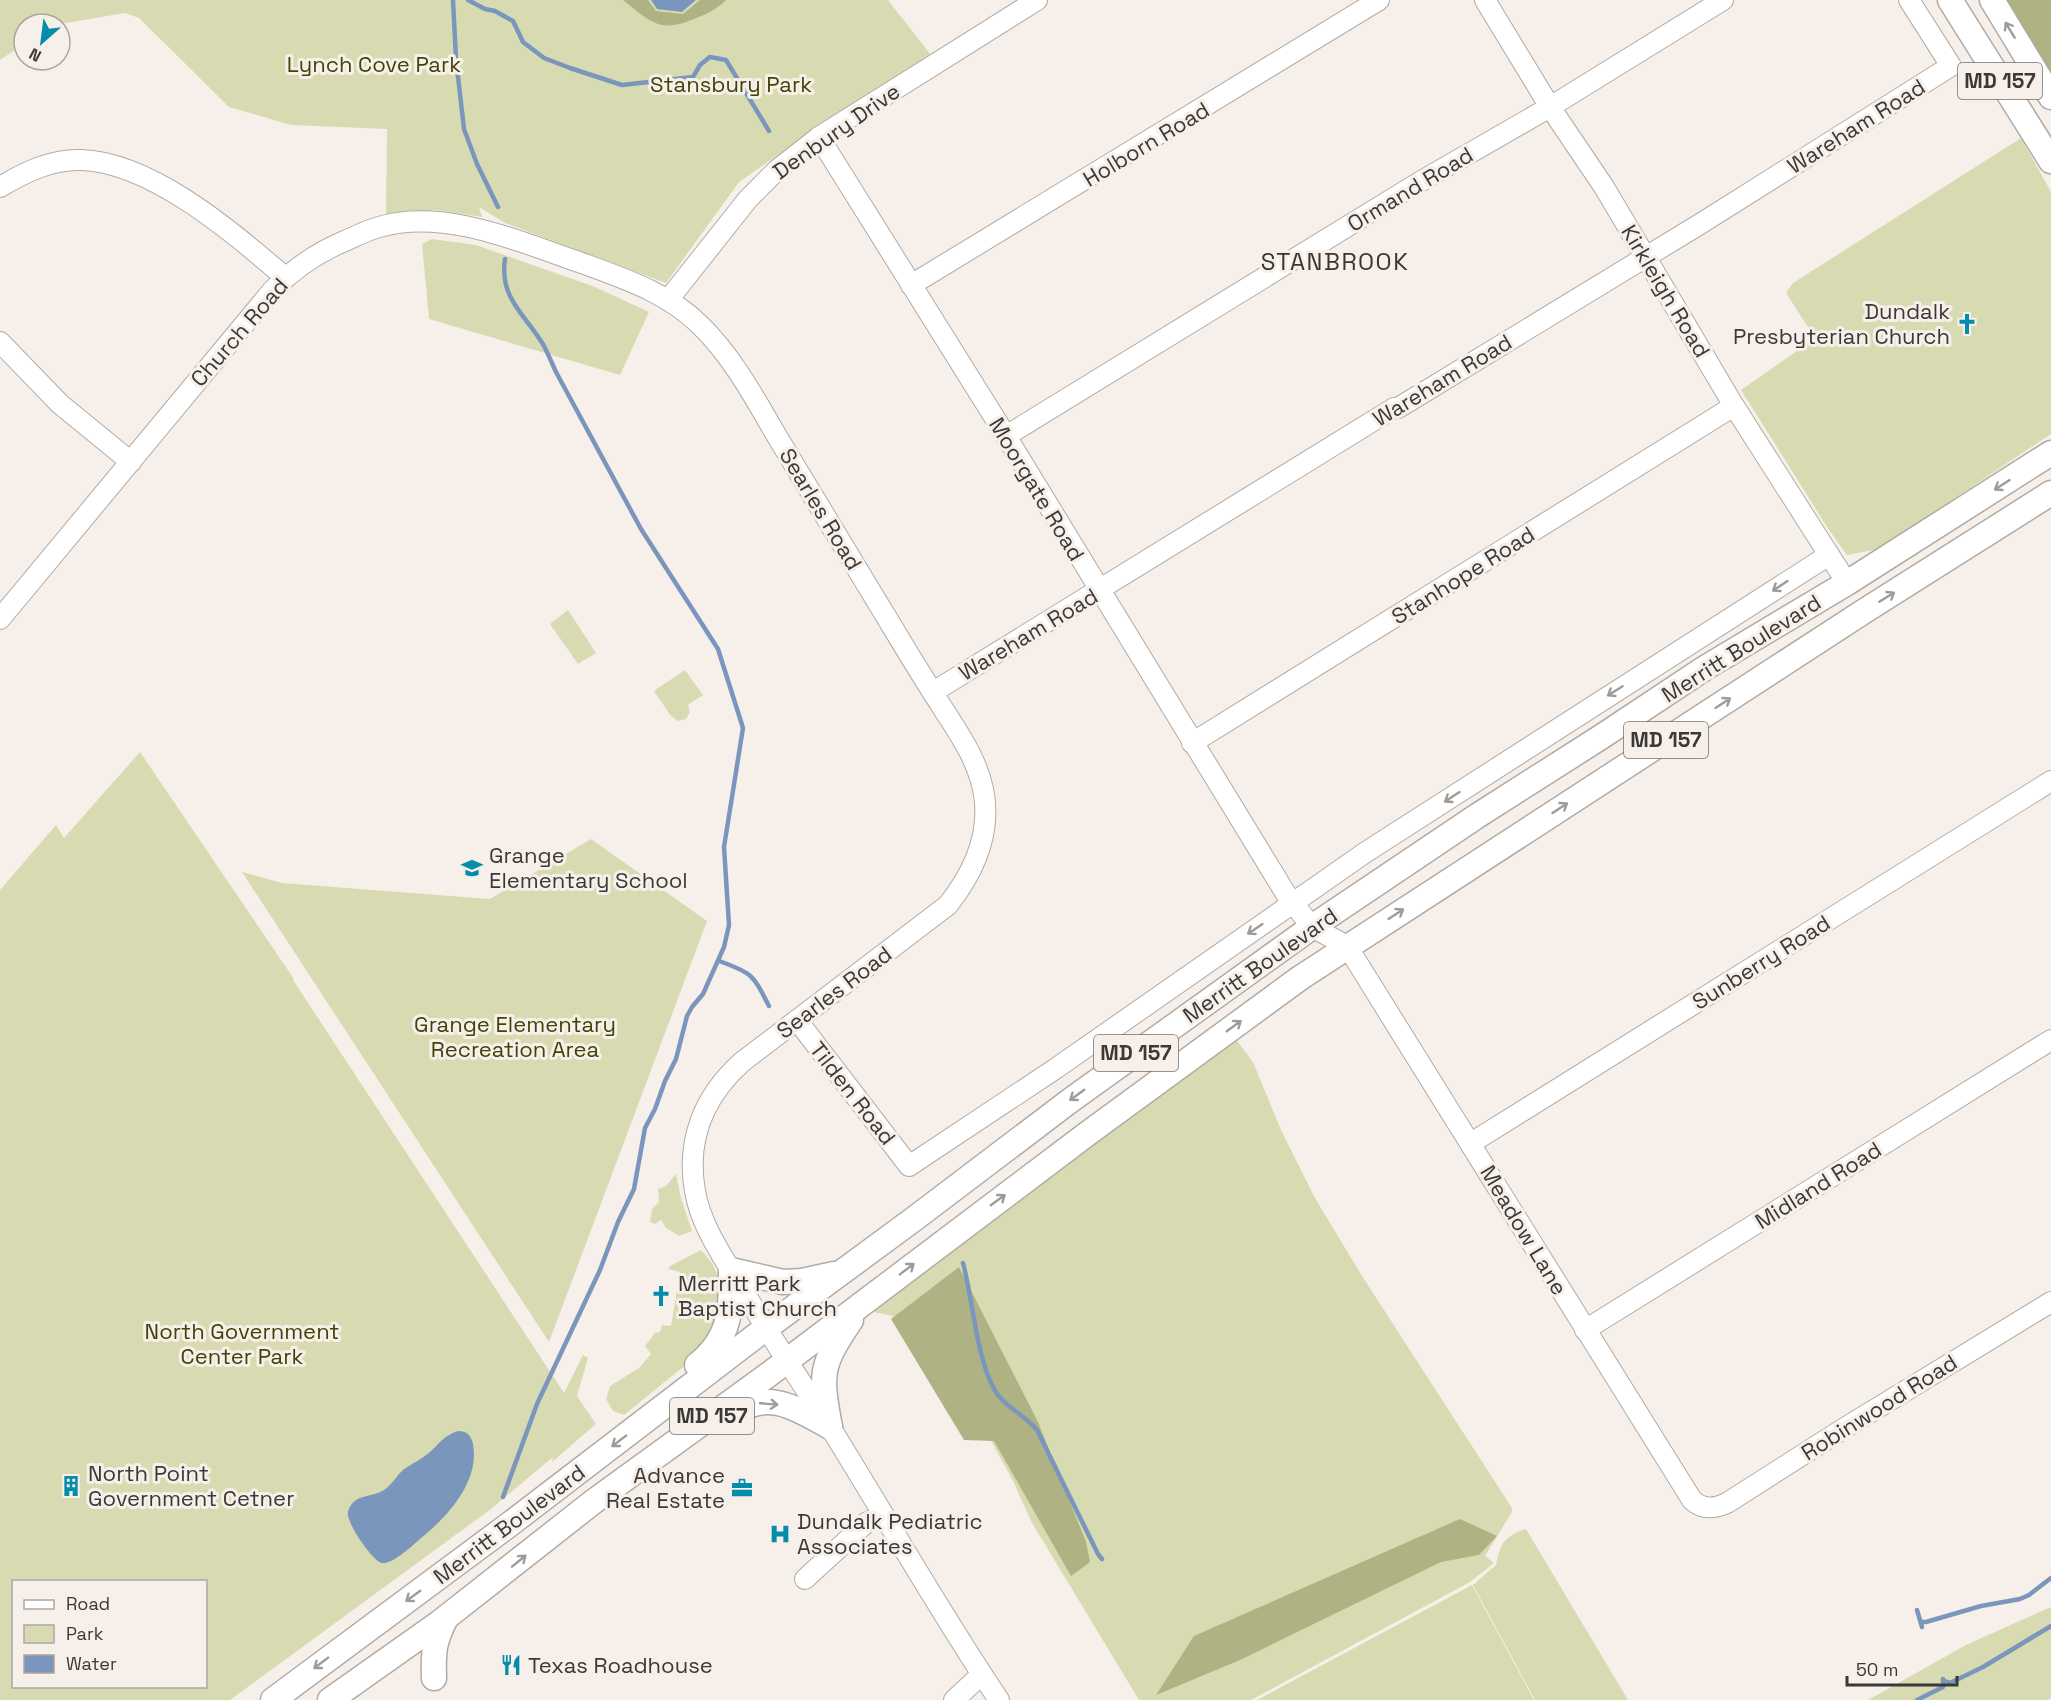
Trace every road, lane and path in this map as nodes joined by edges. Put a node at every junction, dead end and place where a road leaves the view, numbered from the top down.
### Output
1 (1037, 0) edge
2 (1379, 0) edge
3 (1485, 0) edge
4 (1723, 0) edge
5 (1909, 0) edge
6 (1950, 0) edge
7 (1966, 0) edge
8 (1992, 0) edge
9 (2051, 97) edge
10 (1550, 107) junction
11 (2032, 132) junction
12 (819, 137) junction
13 (2051, 161) edge
14 (0, 187) edge
15 (1646, 257) junction
16 (285, 276) junction
17 (911, 285) junction
18 (669, 300) junction
19 (0, 342) edge
20 (1734, 406) junction
21 (1006, 436) junction
22 (2051, 453) edge
23 (131, 462) junction
24 (2051, 494) edge
25 (1829, 555) junction
26 (1847, 583) junction
27 (1099, 591) junction
28 (0, 618) edge
29 (933, 692) junction
30 (1192, 743) junction
31 (2051, 781) edge
32 (1292, 903) junction
33 (1312, 927) junction
34 (1347, 946) junction
35 (797, 1020) junction
36 (2051, 1040) edge
37 (1471, 1143) junction
38 (909, 1166) joint
39 (731, 1270) junction
40 (842, 1272) junction
41 (2051, 1302) edge
42 (862, 1303) junction
43 (766, 1328) junction
44 (1585, 1330) junction
45 (787, 1360) junction
46 (651, 1416) junction
47 (830, 1427) junction
48 (593, 1502) junction
49 (1706, 1508) joint
50 (883, 1515) junction
51 (805, 1579) dead end
52 (446, 1618) junction
53 (982, 1674) junction
54 (434, 1678) dead end
55 (273, 1700) edge
56 (330, 1700) edge
57 (954, 1700) edge
58 (999, 1700) edge

1 - 12 street, Denbury Drive
2 - 17 street, Holborn Road
3 - 10 street, Kirkleigh Road
4 - 10 street, Ormand Road
5 - 15 street, Wareham Road
6 - 11 main road, MD 157
7 - 11 main road
9 -> 8 main road, MD 157
10 - 15 street, Kirkleigh Road
10 - 21 street, Ormand Road
11 - 13 main road, MD 157
12 - 17 street, Moorgate Road
12 - 18 street, Denbury Drive
14 - 16 street
15 - 20 street, Kirkleigh Road
15 - 27 street, Wareham Road
16 - 18 street, Church Road
16 - 23 street, Church Road
17 - 21 street, Moorgate Road
18 - 29 street, Searles Road
19 - 23 street
20 - 25 street, Kirkleigh Road
20 - 30 street, Stanhope Road
21 - 27 street, Moorgate Road
22 -> 26 main road, Merritt Boulevard / MD 157
23 - 28 street, Church Road
34 -> 24 main road, Merritt Boulevard / MD 157
25 - 26 street, Kirkleigh Road
25 -> 32 street, Merritt Boulevard
26 - 33 main road, Merritt Boulevard / MD 157
27 - 29 street, Wareham Road
27 - 30 street, Moorgate Road
29 - 35 street, Searles Road
30 - 32 street, Moorgate Road
31 - 37 street, Sunberry Road
32 - 33 street, Moorgate Road
32 -> 38 street, Merritt Boulevard
33 - 34 street, Moorgate Road
33 -> 40 main road, Merritt Boulevard / MD 157
34 - 37 street, Meadow Lane
42 -> 34 main road, Merritt Boulevard / MD 157
35 - 38 street, Tilden Road
35 - 39 street, Searles Road
36 - 44 street, Midland Road
37 - 44 street, Meadow Lane
39 - 40 main road
39 - 43 street, Searles Road
39 - 46 main road
40 - 43 main road, Merritt Boulevard / MD 157
41 - 49 street, Robinwood Road
42 - 45 main road, Merritt Boulevard / MD 157
42 - 47 main road
43 - 45 street, Searles Road
43 - 46 main road, Merritt Boulevard / MD 157
44 - 49 street, Meadow Lane
45 - 47 street, Searles Road
45 - 48 main road, Merritt Boulevard / MD 157
46 -> 55 main road, Merritt Boulevard / MD 157
48 -> 47 main road
47 - 50 street, Searles Road
52 -> 48 main road, Merritt Boulevard / MD 157
50 - 51 street
50 - 53 street, Searles Road
52 - 54 main road
52 - 56 main road, Merritt Boulevard / MD 157
53 - 57 street
53 - 58 street, Searles Road

